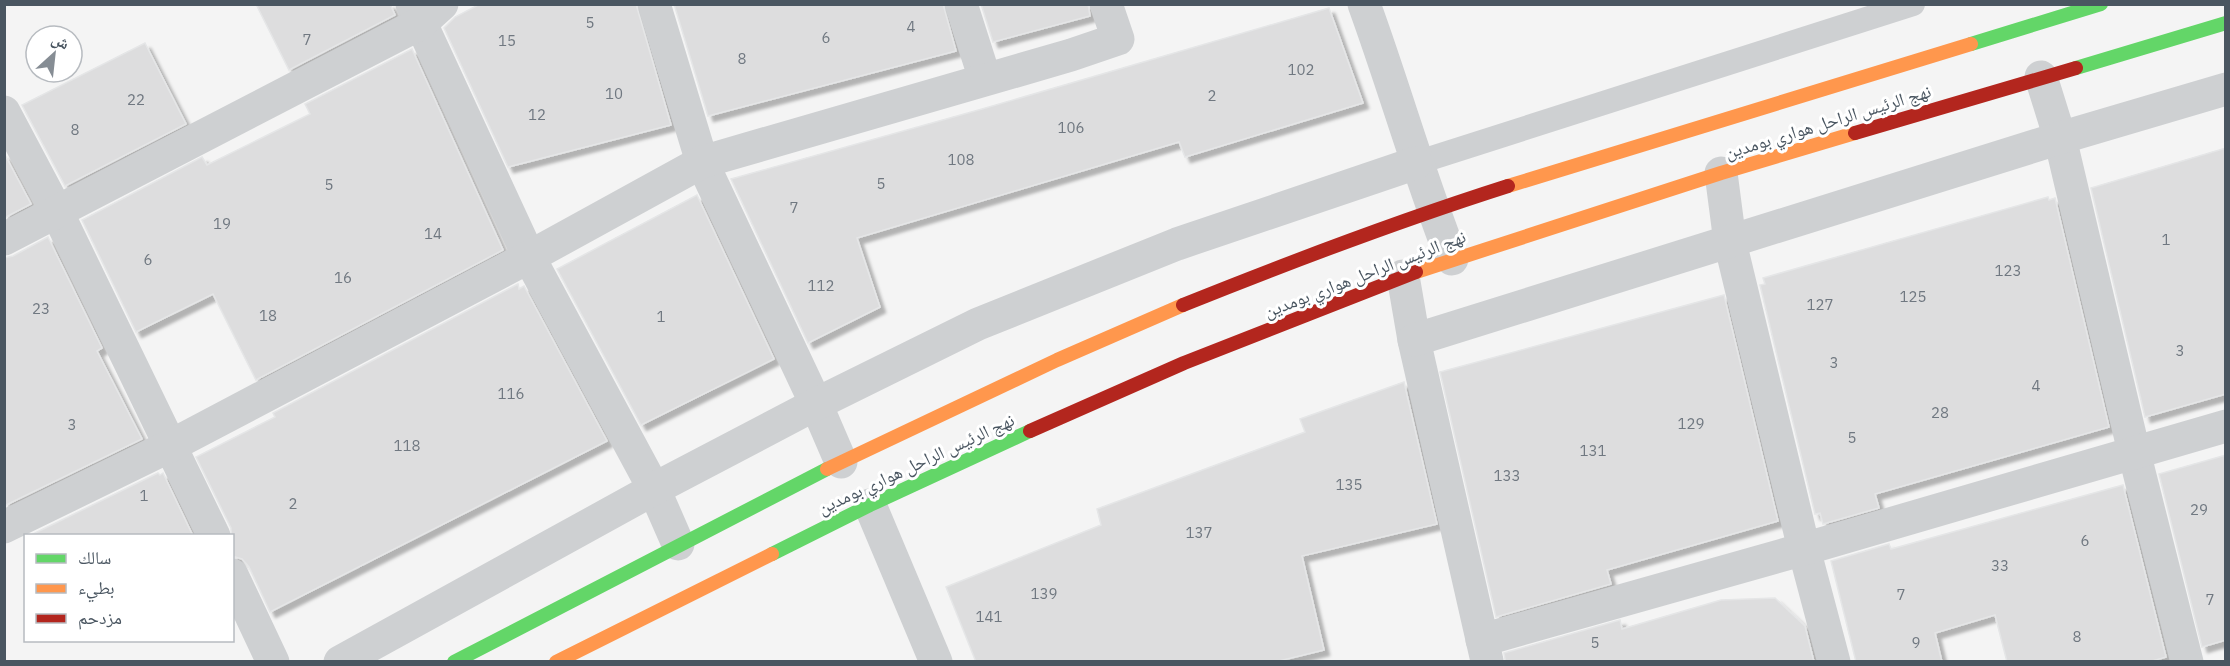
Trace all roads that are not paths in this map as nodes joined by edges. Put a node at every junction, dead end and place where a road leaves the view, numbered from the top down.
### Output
1 (654, 4) edge
2 (961, 4) edge
3 (1106, 4) edge
4 (1364, 4) edge
5 (1913, 4) edge
6 (2101, 4) edge
7 (425, 11) edge
8 (2085, 11) edge
9 (2226, 23) edge
10 (2041, 77) junction
11 (985, 79) junction
12 (2226, 89) edge
13 (4, 112) edge
14 (2060, 138) junction
15 (702, 162) junction
16 (1416, 163) junction
17 (1721, 173) junction
18 (1432, 210) junction
19 (57, 212) junction
20 (4, 238) edge
21 (1730, 242) junction
22 (530, 257) junction
23 (1452, 259) junction
24 (1403, 276) junction
25 (1414, 340) junction
26 (816, 404) junction
27 (2226, 426) edge
28 (172, 446) junction
29 (2134, 452) junction
30 (841, 462) junction
31 (654, 489) junction
32 (870, 505) junction
33 (4, 527) edge
34 (213, 534) edge
35 (678, 544) junction
36 (1804, 549) junction
37 (234, 579) edge
38 (1485, 651) edge
39 (273, 662) edge
40 (340, 662) edge
41 (454, 662) edge
42 (556, 662) edge
43 (936, 662) edge
44 (1834, 662) edge
45 (2187, 662) edge

1 - 15 street
2 - 11 street
3 - 11 street
4 - 16 street
5 - 16 lane
6 - 8 main road, نهج الرئيس الراحل هواري بومدين
7 - 19 street
7 - 22 street
8 - 18 main road, نهج الرئيس الراحل هواري بومدين
9 - 10 main road, نهج الرئيس الراحل هواري بومدين
10 - 14 street
10 - 17 main road, نهج الرئيس الراحل هواري بومدين
11 - 15 street
12 - 14 street
13 - 19 street
14 - 21 street
14 - 29 street
15 - 22 street
15 - 26 street
16 - 18 street
16 - 26 street
17 - 21 street
17 - 23 main road, نهج الرئيس الراحل هواري بومدين
18 - 23 street
18 - 30 main road, نهج الرئيس الراحل هواري بومدين
19 - 20 street
19 - 28 street
21 - 25 street
21 - 36 street
22 - 28 street
22 - 31 street
23 - 24 main road, نهج الرئيس الراحل هواري بومدين
24 - 25 street
24 - 32 main road, نهج الرئيس الراحل هواري بومدين
25 - 38 street
26 - 30 street
26 - 31 street
27 - 29 street
28 - 33 street
28 - 34 street
29 - 36 street
29 - 45 street
30 - 35 main road, نهج الرئيس الراحل هواري بومدين
31 - 35 street
31 - 40 street
32 - 42 main road, نهج الرئيس الراحل هواري بومدين
32 - 43 street
35 - 41 main road, نهج الرئيس الراحل هواري بومدين
36 - 38 street
36 - 44 street
37 - 39 street

